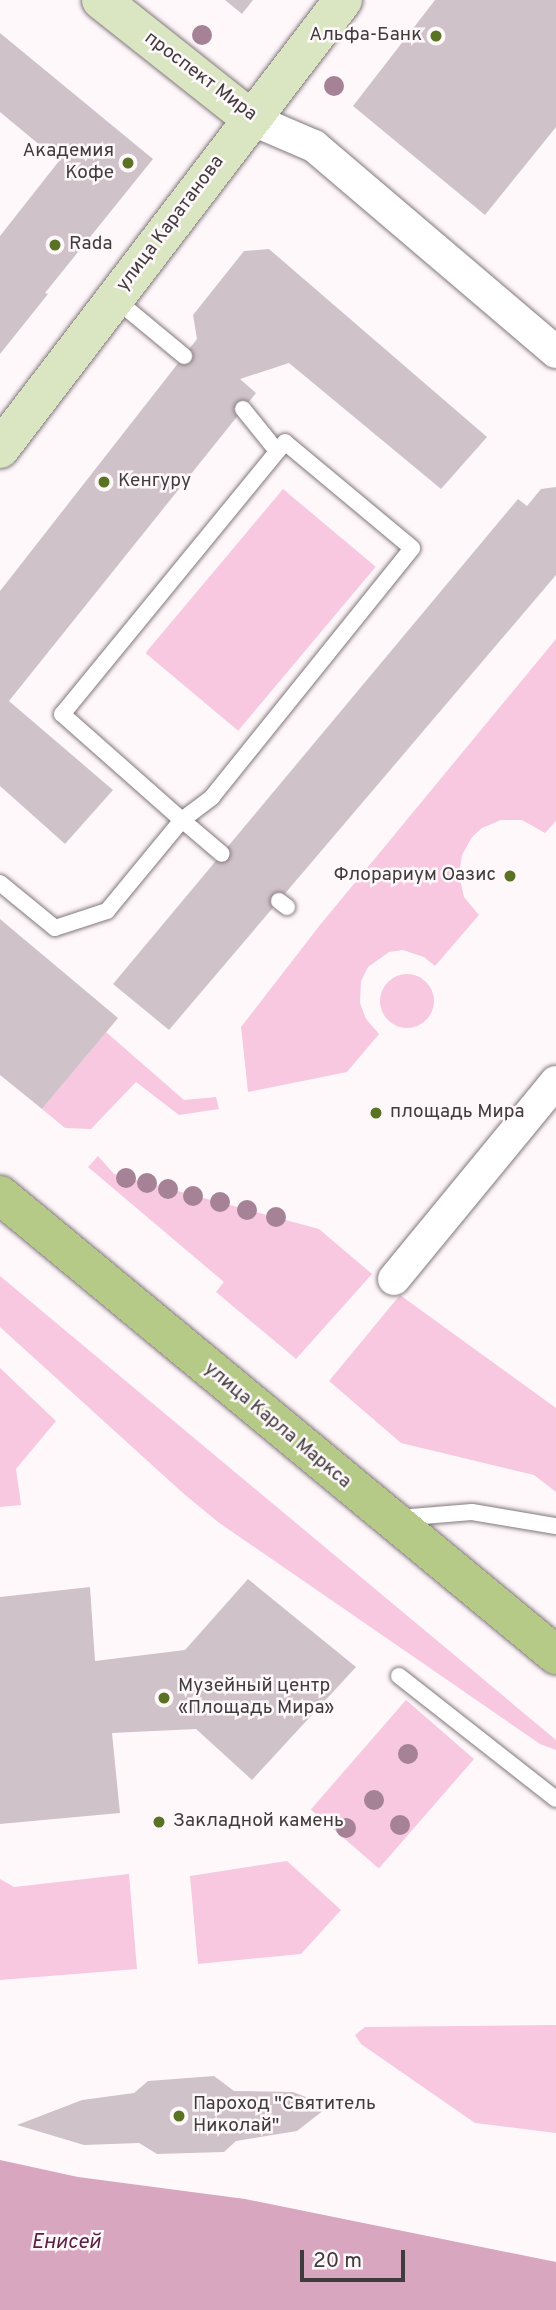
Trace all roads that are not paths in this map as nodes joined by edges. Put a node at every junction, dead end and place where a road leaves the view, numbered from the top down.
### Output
1 (101, 0) edge
2 (343, 0) edge
3 (251, 119) junction
4 (114, 298) junction
5 (556, 352) edge
6 (184, 356) dead end
7 (243, 409) dead end
8 (0, 449) edge
9 (277, 451) junction
10 (182, 820) junction
11 (222, 854) dead end
12 (0, 883) edge
13 (556, 1082) edge
14 (0, 1195) edge
15 (394, 1279) dead end
16 (389, 1519) junction
17 (556, 1526) edge
18 (556, 1654) edge
19 (400, 1676) dead end
20 (556, 1799) edge

1 - 3 street, проспект Мира
2 - 3 street, улица Каратанова
3 - 4 street, улица Каратанова
3 - 5 street, проспект Мира
4 - 6 lane
4 - 8 street, улица Каратанова
7 - 9 lane
9 - 10 lane
9 - 10 lane
10 - 11 lane
10 - 12 lane
13 - 15 street
14 - 16 main road, улица Карла Маркса
16 - 17 lane
16 - 18 main road, улица Карла Маркса
19 - 20 lane

